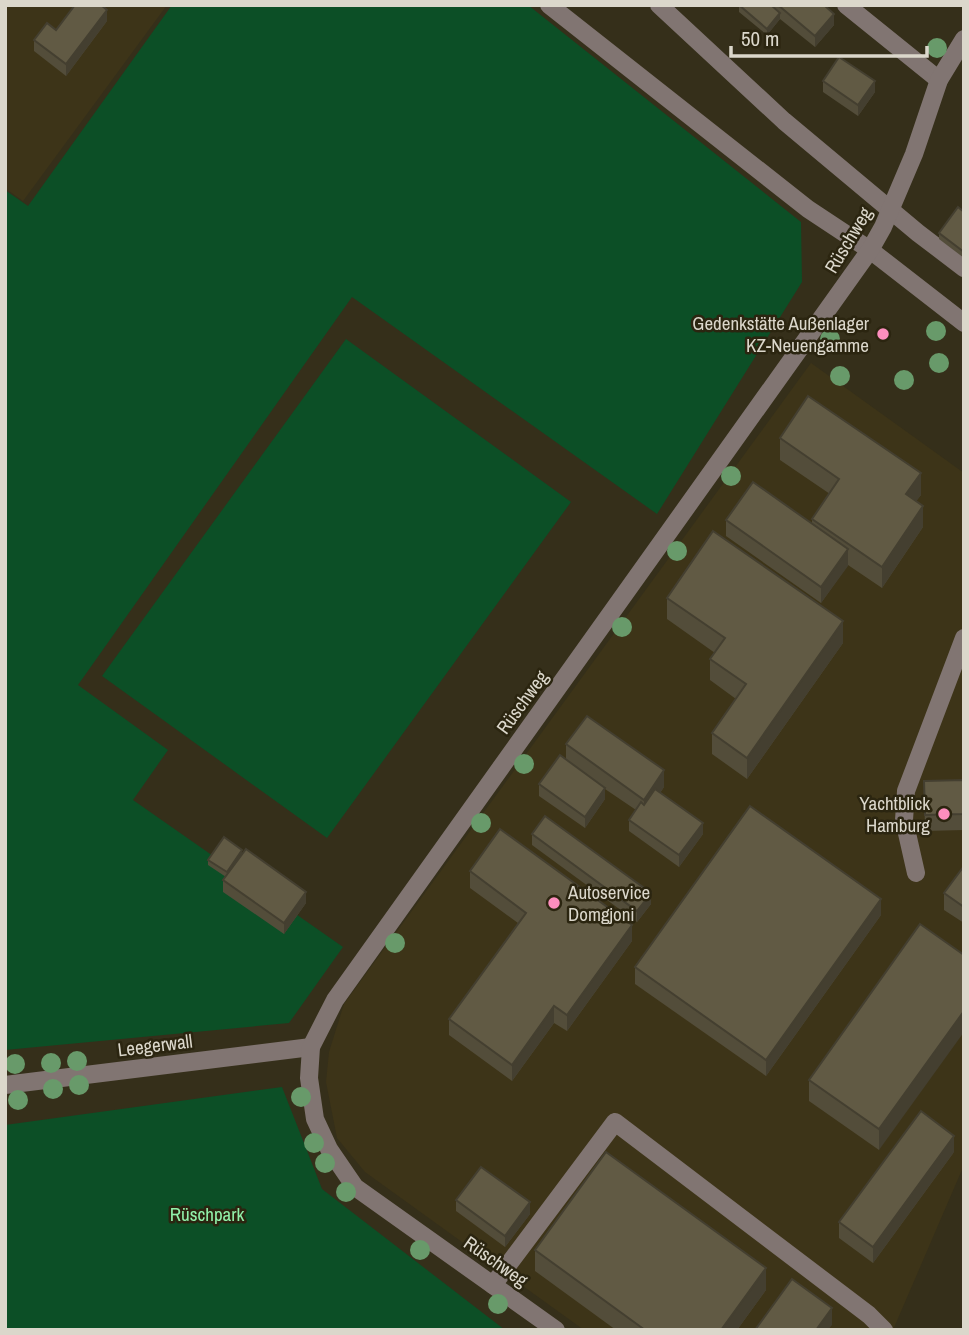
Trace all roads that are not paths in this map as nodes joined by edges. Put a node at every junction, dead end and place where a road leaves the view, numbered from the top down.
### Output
1 (549, 5) edge
2 (659, 5) edge
3 (846, 5) edge
4 (964, 38) edge
5 (939, 80) junction
6 (891, 208) junction
7 (870, 250) junction
8 (964, 268) edge
9 (964, 323) edge
10 (964, 638) edge
11 (916, 873) dead end
12 (311, 1047) junction
13 (5, 1085) edge
14 (493, 1285) junction
15 (865, 1322) edge
16 (556, 1330) edge
17 (884, 1330) edge

1 - 7 street
2 - 6 street
3 - 5 street
4 - 5 street, Rüschweg
5 - 6 street, Rüschweg
6 - 7 street, Rüschweg
6 - 8 street
7 - 9 street
7 - 12 street, Rüschweg
10 - 11 street
12 - 13 street, Leegerwall
12 - 14 street, Rüschweg
14 - 15 street
14 - 16 street, Rüschweg
15 - 17 street

